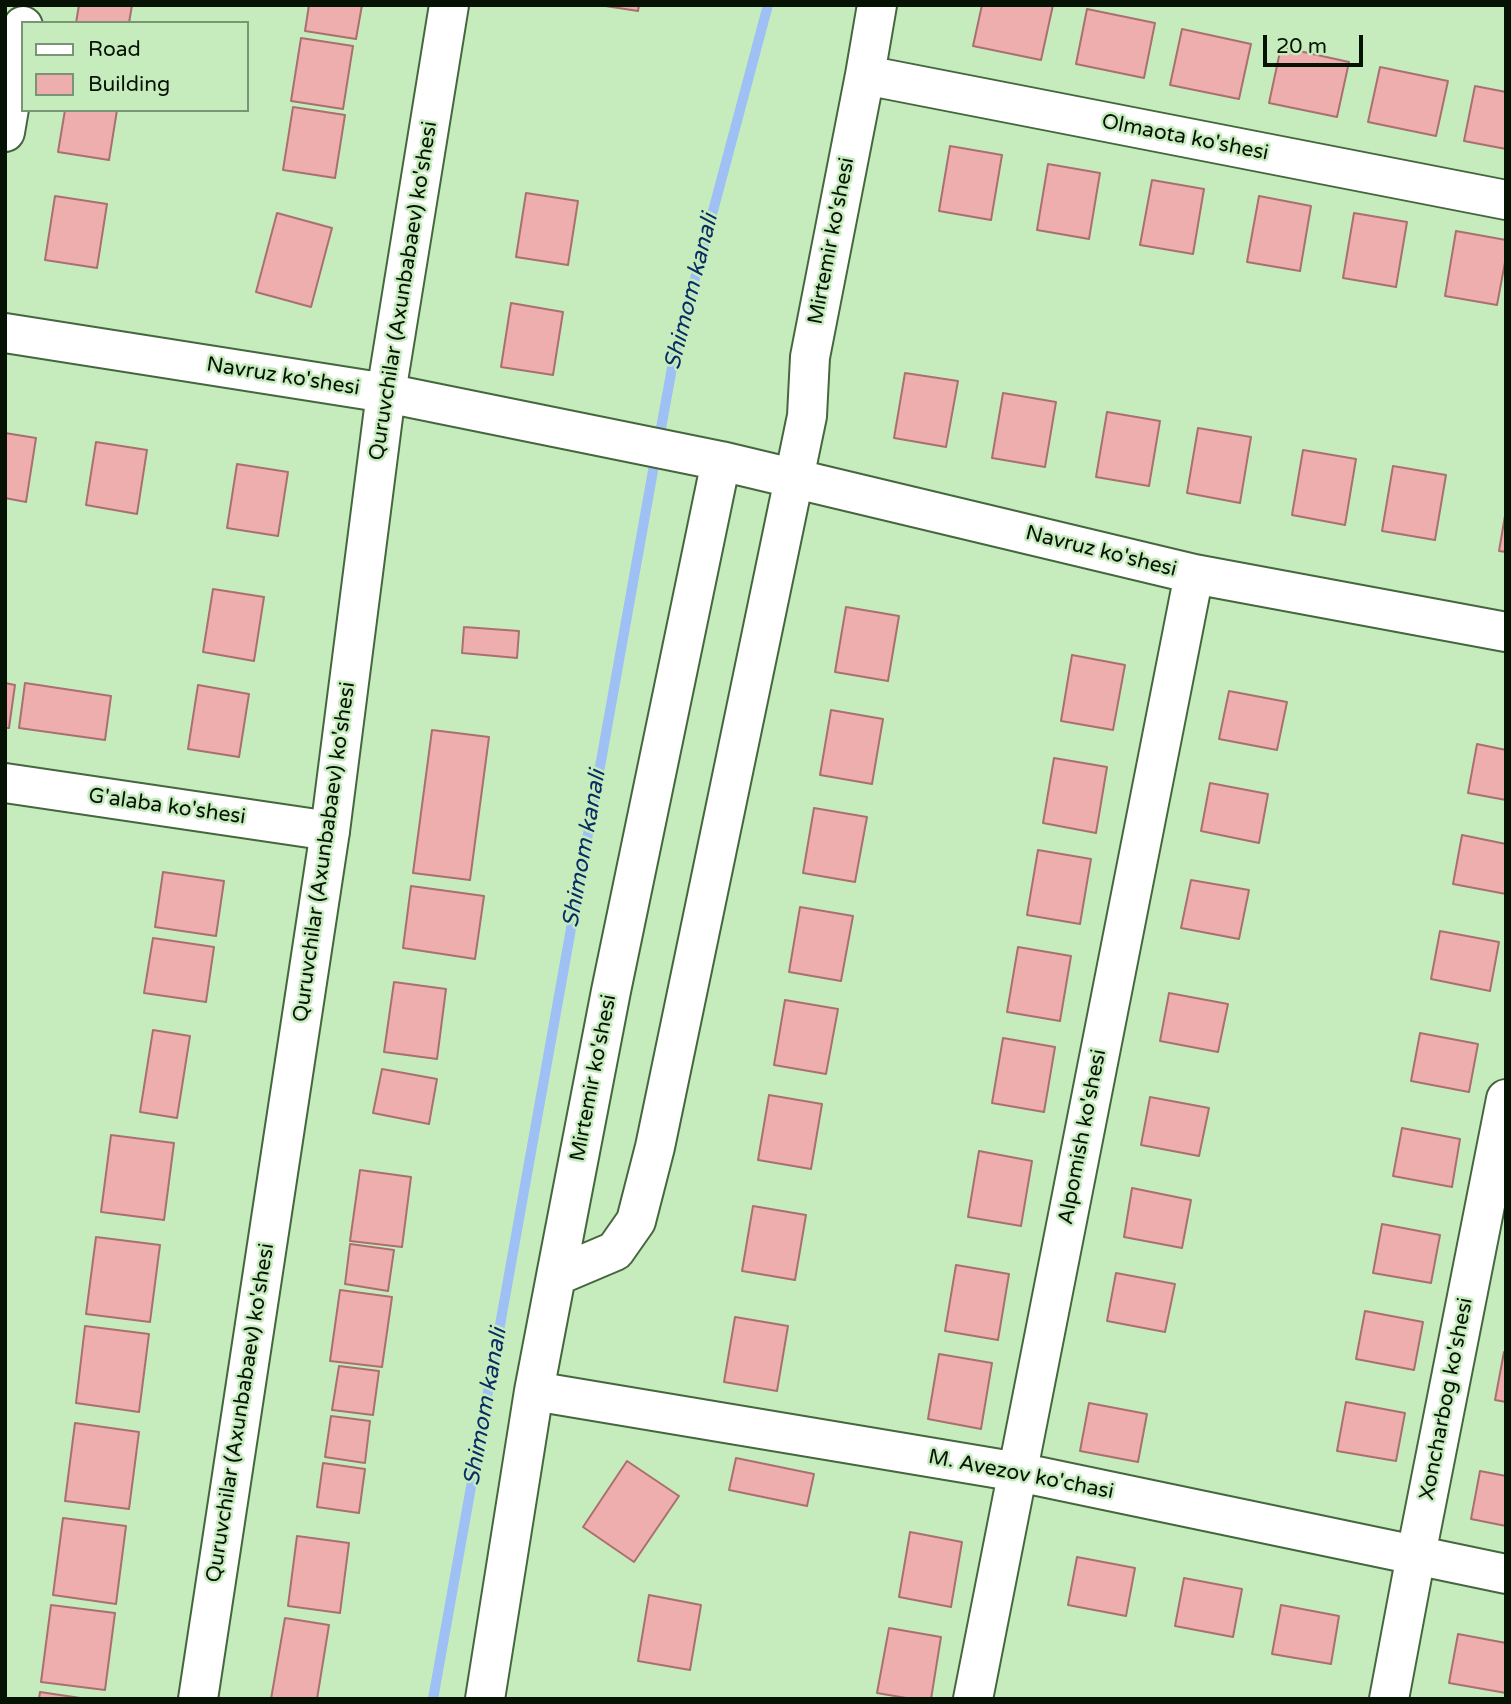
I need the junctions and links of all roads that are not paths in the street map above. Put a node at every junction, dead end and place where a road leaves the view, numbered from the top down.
1 (449, 5) edge
2 (877, 5) edge
3 (21, 36) edge
4 (865, 75) junction
5 (5, 132) edge
6 (1506, 200) edge
7 (5, 333) edge
8 (386, 393) junction
9 (710, 458) junction
10 (794, 478) junction
11 (1194, 575) junction
12 (1506, 632) edge
13 (5, 783) edge
14 (330, 831) junction
15 (1506, 1099) edge
16 (556, 1276) junction
17 (534, 1391) junction
18 (1018, 1472) junction
19 (1416, 1555) junction
20 (1506, 1574) edge
21 (198, 1699) edge
22 (485, 1699) edge
23 (973, 1699) edge
24 (1389, 1699) edge

1 - 8 street, Quruvchilar (Axunbabaev) ko'shesi
2 - 4 street, Mirtemir ko'shesi
3 - 5 street
4 - 6 street, Olmaota ko'shesi
4 - 10 street, Mirtemir ko'shesi
7 - 8 street, Navruz ko'shesi
8 - 9 street, Navruz ko'shesi
8 - 14 street, Quruvchilar (Axunbabaev) ko'shesi
9 - 10 street, Navruz ko'shesi
9 - 16 street, Mirtemir ko'shesi
10 - 11 street, Navruz ko'shesi
10 - 16 street, Mirtemir ko'shesi
11 - 12 street, Navruz ko'shesi
11 - 18 street, Alpomish ko'shesi
13 - 14 street, G'alaba ko'shesi
14 - 21 street, Quruvchilar (Axunbabaev) ko'shesi
15 - 19 street, Xoncharbog ko'shesi
16 - 17 street, Mirtemir ko'shesi
17 - 18 street, M. Avezov ko'chasi
17 - 22 street, Mirtemir ko'shesi
18 - 19 street, M. Avezov ko'chasi
18 - 23 street, Alpomish ko'shesi
19 - 20 street, M. Avezov ko'chasi
19 - 24 street, Xoncharbog ko'shesi

